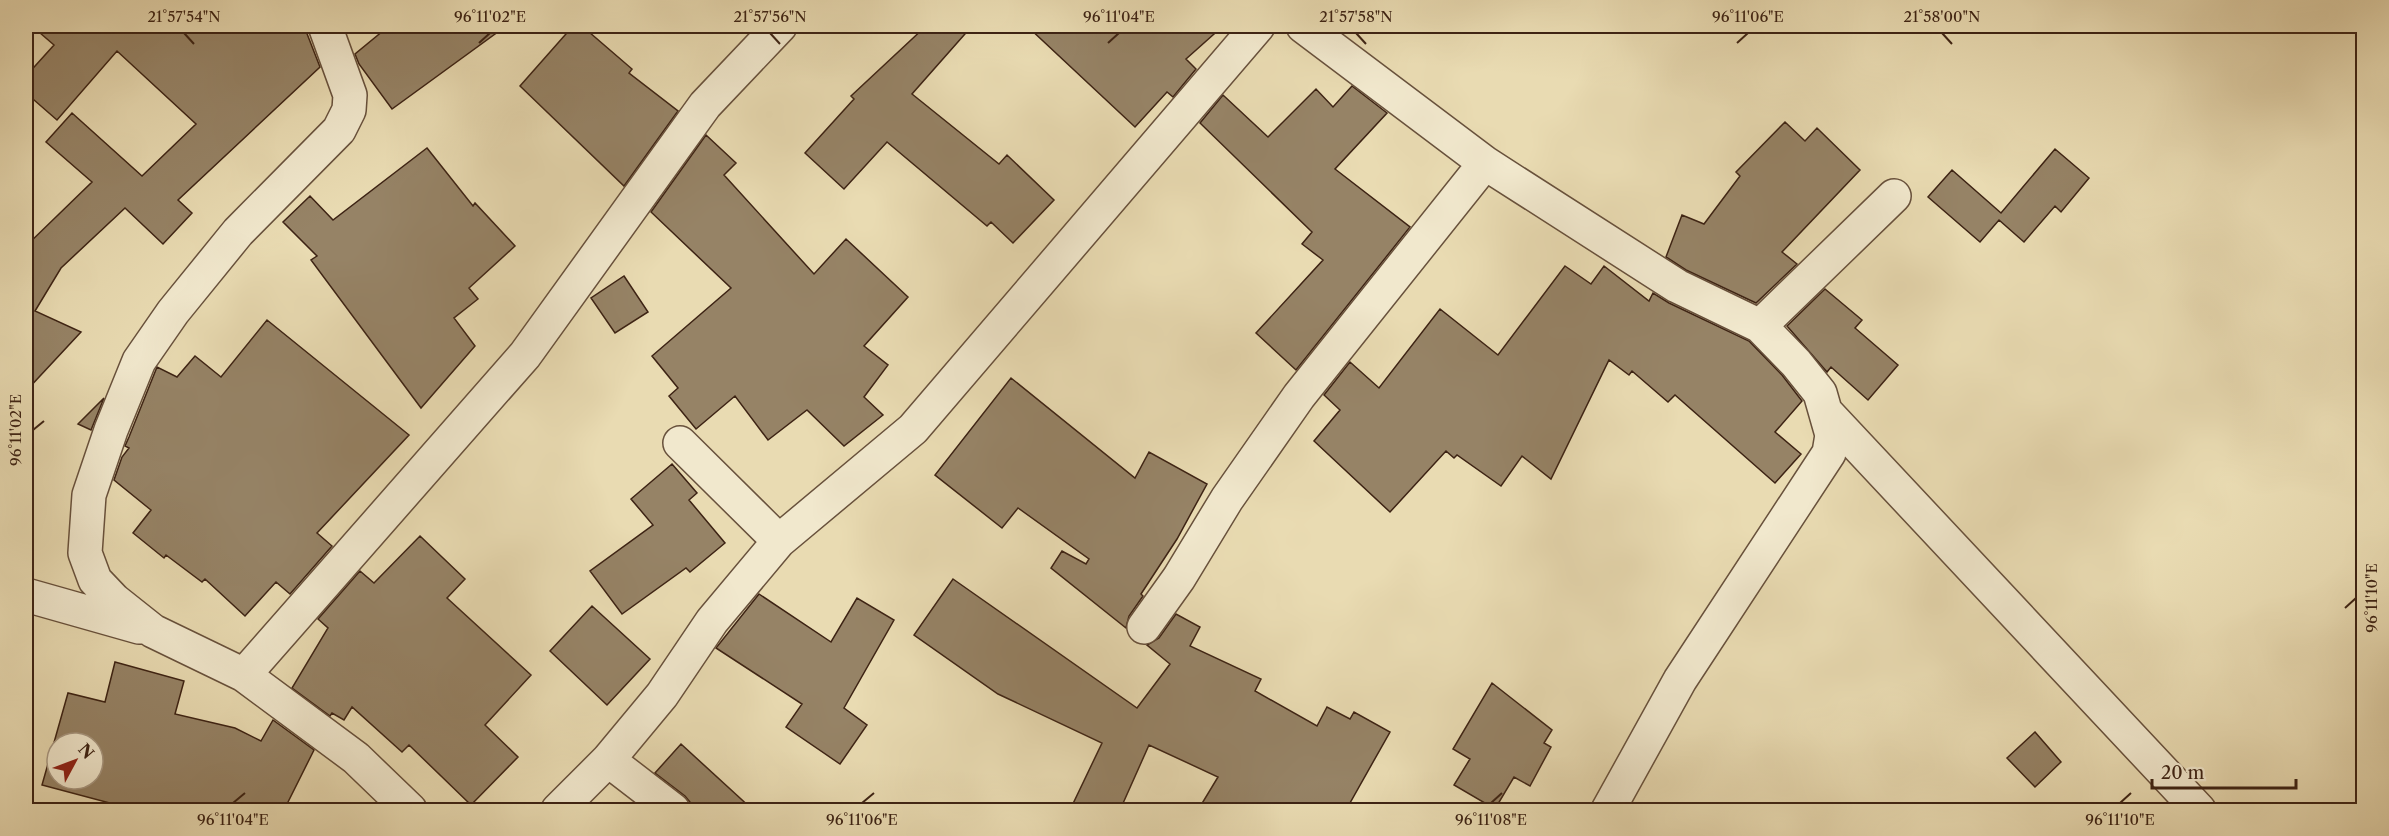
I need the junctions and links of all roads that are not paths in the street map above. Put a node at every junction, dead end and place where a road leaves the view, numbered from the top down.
1 (325, 26) edge
2 (780, 26) edge
3 (1258, 26) edge
4 (1303, 26) edge
5 (1485, 163) junction
6 (1894, 196) dead end
7 (1760, 326) junction
8 (1826, 412) junction
9 (680, 443) dead end
10 (778, 541) junction
11 (26, 595) edge
12 (1143, 627) dead end
13 (153, 631) junction
14 (244, 675) junction
15 (608, 760) junction
16 (410, 810) edge
17 (558, 810) edge
18 (673, 810) edge
19 (1608, 810) edge
20 (2199, 810) edge

1 - 13 street
2 - 14 street
3 - 10 street
4 - 5 street
5 - 7 street
5 - 12 street
6 - 7 street
7 - 8 street
8 - 19 street
8 - 20 street
9 - 10 street
10 - 15 street
11 - 13 street
13 - 14 street
14 - 16 street
15 - 17 street
15 - 18 street

